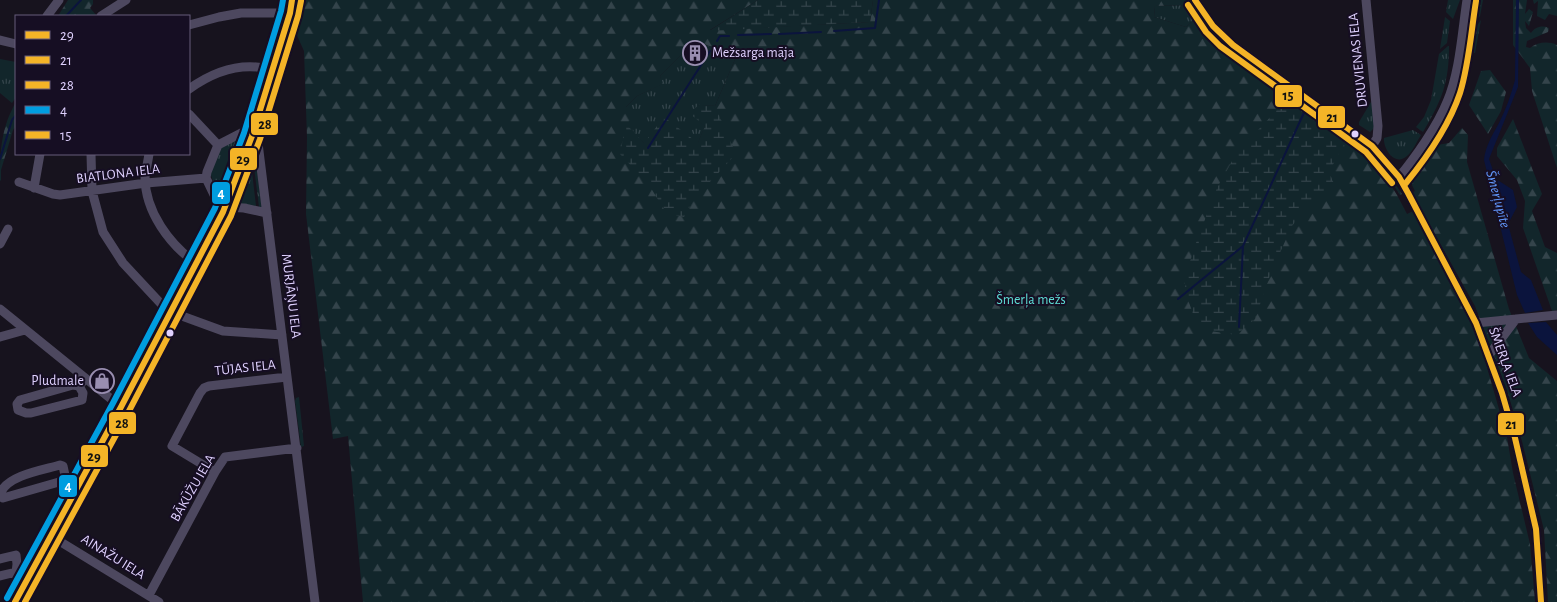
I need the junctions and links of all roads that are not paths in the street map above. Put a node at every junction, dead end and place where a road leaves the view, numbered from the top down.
1 (59, 0) edge
2 (126, 0) edge
3 (292, 0) edge
4 (1195, 0) edge
5 (1366, 0) edge
6 (1467, 0) edge
7 (92, 9) dead end
8 (290, 13) junction
9 (48, 15) edge
10 (99, 15) edge
11 (102, 15) edge
12 (190, 25) edge
13 (0, 40) edge
14 (15, 44) edge
15 (273, 70) junction
16 (190, 88) edge
17 (190, 115) edge
18 (253, 132) junction
19 (218, 145) junction
20 (1372, 146) junction
21 (40, 155) edge
22 (91, 155) edge
23 (149, 155) edge
24 (1399, 177) junction
25 (206, 178) junction
26 (19, 182) dead end
27 (146, 183) junction
28 (34, 188) junction
29 (92, 191) junction
30 (226, 207) junction
31 (267, 213) junction
32 (8, 229) dead end
33 (0, 244) edge
34 (197, 264) junction
35 (0, 309) edge
36 (171, 312) junction
37 (1557, 315) edge
38 (1516, 319) junction
39 (1476, 323) junction
40 (25, 330) junction
41 (282, 335) junction
42 (0, 337) edge
43 (1489, 355) junction
44 (287, 377) junction
45 (82, 382) junction
46 (121, 407) junction
47 (297, 448) junction
48 (215, 472) junction
49 (66, 480) junction
50 (78, 486) junction
51 (51, 536) junction
52 (0, 559) edge
53 (16, 574) junction
54 (0, 576) edge
55 (27, 581) junction
56 (149, 595) junction
57 (15, 602) edge
58 (159, 602) edge
59 (315, 602) edge
60 (1541, 602) edge

1 - 9 street
2 - 11 street
3 - 8 street
4 - 20 street, ŠMERĻA IELA
5 - 20 street, DRUVIENAS IELA
6 - 24 street
7 - 10 street
8 - 12 street
8 - 15 street
13 - 14 street
15 - 16 street
15 - 18 street
17 - 19 street
18 - 19 street
18 - 30 street
18 - 31 street, MURJĀŅU IELA
19 - 25 street
20 - 24 street, ŠMERĻA IELA
21 - 28 street
22 - 29 street
23 - 27 street
24 - 39 street, ŠMERĻA IELA
25 - 27 street, BIATLONA IELA
25 - 30 street
26 - 28 street, BIATLONA IELA
27 - 29 street, BIATLONA IELA
27 - 34 street
28 - 29 street, BIATLONA IELA
29 - 36 street
30 - 31 street
30 - 34 street
31 - 41 street, MURJĀŅU IELA
32 - 33 street
34 - 36 street
35 - 40 street
36 - 41 street
36 - 46 street
37 - 38 street
38 - 39 street
38 - 43 street
39 - 43 street, ŠMERĻA IELA
40 - 42 street
40 - 45 street
41 - 44 street, MURJĀŅU IELA
43 - 60 street, ŠMERĻA IELA
44 - 47 street, MURJĀŅU IELA
44 - 48 street, TŪJAS IELA
45 - 45 street
45 - 46 street
46 - 50 street
47 - 48 street, BĀKŪŽU IELA
47 - 59 street, MURJĀŅU IELA
48 - 56 street, BĀKŪŽU IELA
49 - 49 street
49 - 50 street
50 - 51 street
51 - 55 street
51 - 56 street, AINAŽU IELA
52 - 53 street
53 - 54 street
53 - 55 street
55 - 57 street
56 - 58 street, AINAŽU IELA

